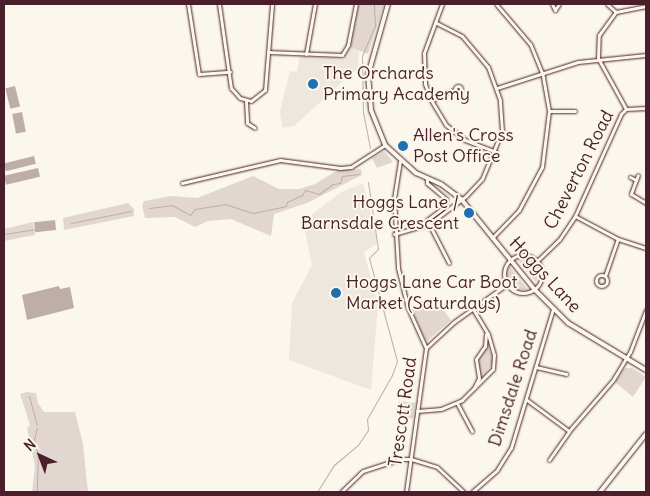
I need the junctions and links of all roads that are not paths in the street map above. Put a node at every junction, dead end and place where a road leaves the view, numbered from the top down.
1 (188, 4) edge
2 (219, 4) edge
3 (272, 4) edge
4 (315, 4) edge
5 (356, 4) edge
6 (388, 4) edge
7 (442, 4) edge
8 (496, 4) edge
9 (552, 4) edge
10 (559, 4) edge
11 (608, 4) edge
12 (646, 6) edge
13 (616, 12) junction
14 (435, 22) junction
15 (268, 52) junction
16 (306, 54) junction
17 (646, 55) edge
18 (598, 58) junction
19 (230, 72) junction
20 (542, 73) junction
21 (497, 88) junction
22 (456, 90) dead end
23 (430, 100) junction
24 (246, 101) junction
25 (646, 108) edge
26 (626, 109) junction
27 (575, 111) dead end
28 (550, 112) junction
29 (255, 128) dead end
30 (385, 146) junction
31 (496, 152) junction
32 (290, 154) dead end
33 (289, 160) junction
34 (400, 161) junction
35 (638, 175) dead end
36 (630, 177) dead end
37 (427, 178) junction
38 (636, 180) junction
39 (182, 183) dead end
40 (462, 200) junction
41 (646, 204) edge
42 (575, 216) junction
43 (429, 224) junction
44 (394, 234) junction
45 (492, 238) junction
46 (618, 239) junction
47 (646, 248) edge
48 (511, 260) junction
49 (536, 261) junction
50 (449, 262) dead end
51 (605, 276) dead end
52 (507, 284) junction
53 (534, 289) junction
54 (473, 309) junction
55 (553, 309) junction
56 (646, 310) edge
57 (486, 330) junction
58 (426, 348) junction
59 (626, 358) junction
60 (536, 367) junction
61 (646, 370) edge
62 (566, 374) dead end
63 (473, 390) junction
64 (527, 400) junction
65 (457, 403) junction
66 (417, 411) junction
67 (472, 431) dead end
68 (569, 431) junction
69 (646, 434) edge
70 (411, 459) junction
71 (548, 460) dead end
72 (341, 492) edge
73 (406, 492) edge
74 (464, 492) edge
75 (472, 492) edge
76 (600, 492) edge

1 - 19 street
2 - 19 street
3 - 15 street
4 - 16 street
5 - 16 street
6 - 30 street
7 - 14 street
8 - 20 street
9 - 10 street
11 - 13 street
12 - 13 street
13 - 18 street
14 - 21 street
14 - 23 street
15 - 16 street
15 - 24 street
17 - 18 street
18 - 20 street
18 - 26 street, Cheverton Road
19 - 24 street
20 - 21 street
20 - 28 street
21 - 31 street
22 - 23 street
23 - 31 street
24 - 29 street
25 - 26 street
26 - 42 street, Cheverton Road
27 - 28 street
28 - 45 street
30 - 33 street
30 - 34 street, Hoggs Lane
31 - 40 street
32 - 33 street
33 - 39 street
34 - 37 street, Hoggs Lane
34 - 44 street, Trescott Road
35 - 38 street
36 - 38 street
37 - 40 street, Hoggs Lane
37 - 43 street
38 - 41 street
40 - 43 street
40 - 45 street, Hoggs Lane
42 - 46 street
42 - 49 street, Cheverton Road
43 - 44 street
43 - 50 street
44 - 58 street, Trescott Road
45 - 48 street, Hoggs Lane
46 - 47 street
46 - 51 street
48 - 49 street
48 - 52 street
48 - 53 street, Hoggs Lane
49 - 53 street
52 - 53 street
52 - 54 street
53 - 55 street, Hoggs Lane
54 - 57 street
54 - 58 street
55 - 59 street, Hoggs Lane
55 - 60 street, Dimsdale Road
56 - 59 street
57 - 63 street
57 - 63 street
58 - 66 street, Trescott Road
59 - 61 street, Hoggs Lane
59 - 68 street
60 - 62 street
60 - 64 street, Dimsdale Road
63 - 65 street
64 - 68 street
64 - 75 street, Dimsdale Road
65 - 66 street
65 - 67 street
66 - 70 street, Trescott Road
68 - 71 street
69 - 76 street
70 - 72 street
70 - 73 street, Trescott Road
70 - 74 street

